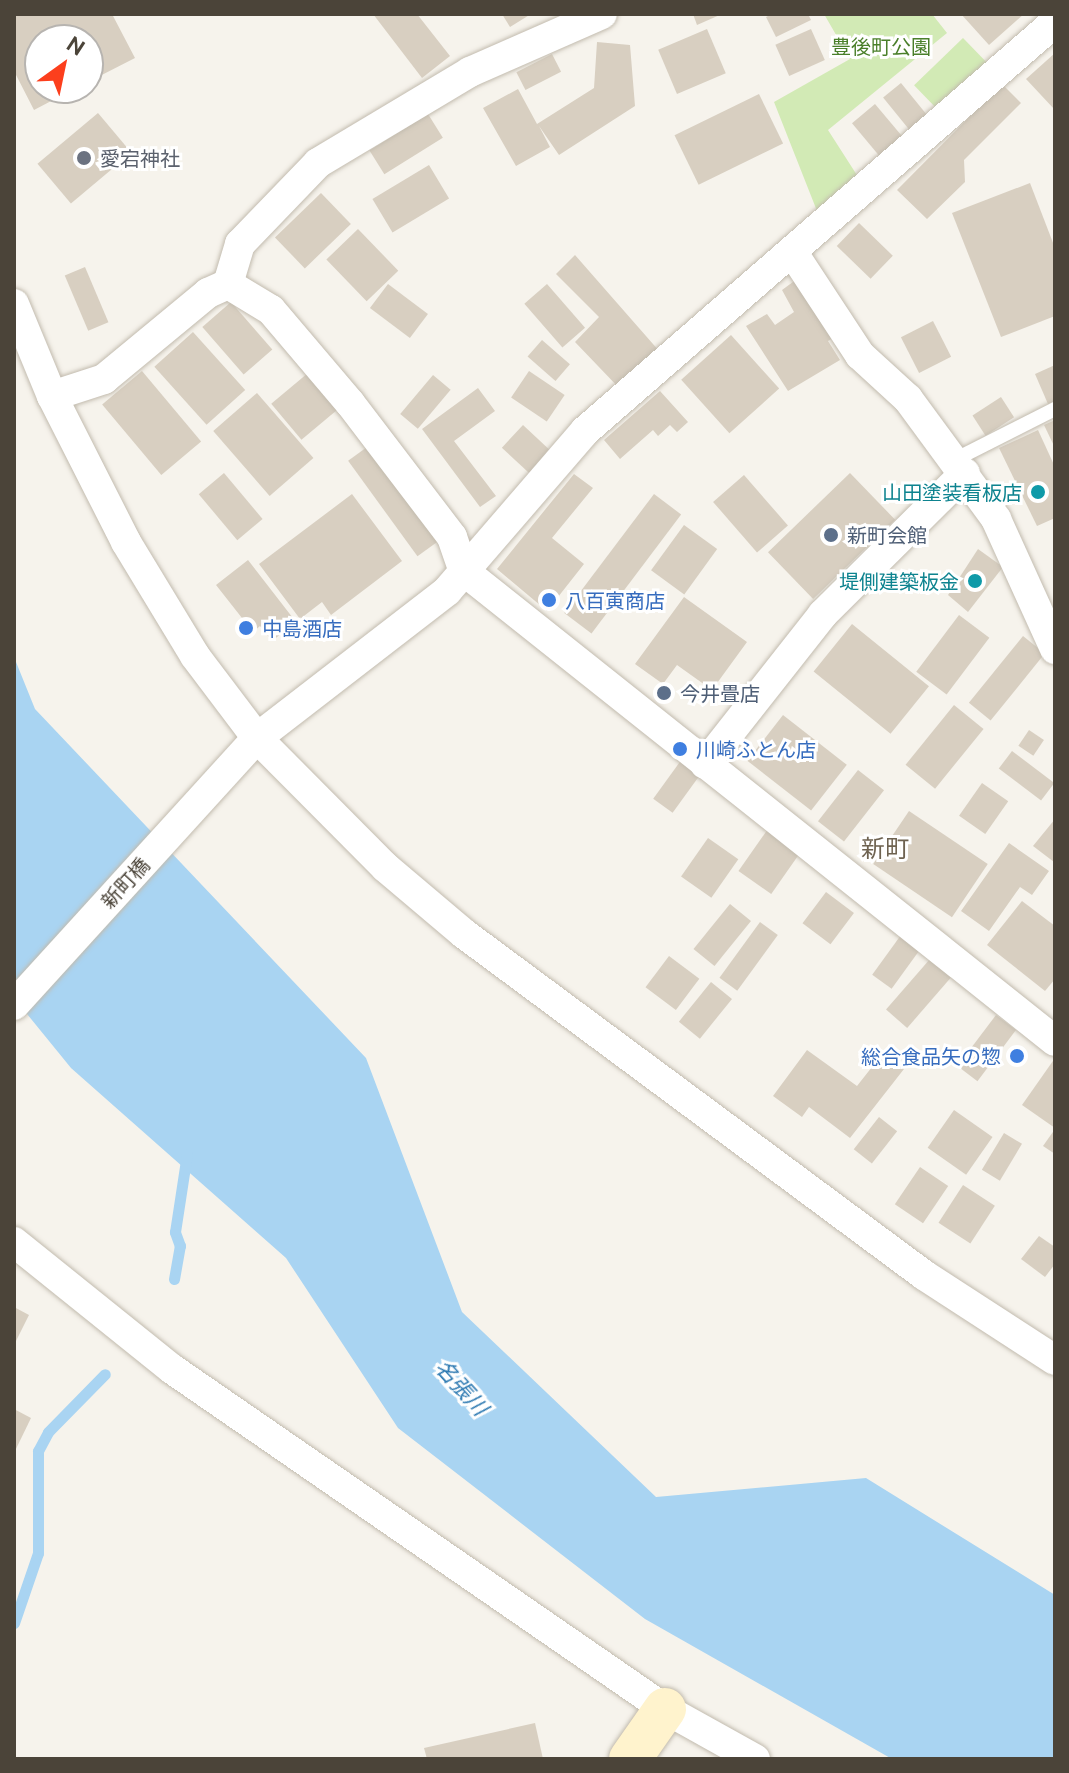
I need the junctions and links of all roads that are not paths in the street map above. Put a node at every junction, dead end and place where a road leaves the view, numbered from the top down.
1 (602, 14) edge
2 (1055, 22) edge
3 (793, 253) junction
4 (228, 284) junction
5 (14, 304) edge
6 (52, 396) junction
7 (1055, 409) edge
8 (961, 466) junction
9 (464, 571) junction
10 (1055, 649) edge
11 (257, 738) junction
12 (705, 764) junction
13 (14, 1005) edge
14 (1055, 1041) edge
15 (14, 1242) edge
16 (1055, 1360) edge
17 (665, 1709) junction
18 (630, 1759) edge
19 (755, 1759) edge

1 - 4 street
2 - 3 street, 新町橋
3 - 8 street
3 - 9 street, 新町橋
4 - 6 street
4 - 9 street
5 - 6 street
6 - 11 street
7 - 8 lane
8 - 10 street
8 - 12 street
9 - 11 street, 新町橋
9 - 12 street
11 - 13 street, 新町橋
11 - 16 street
12 - 14 street
15 - 17 street
17 - 18 street
17 - 19 street

